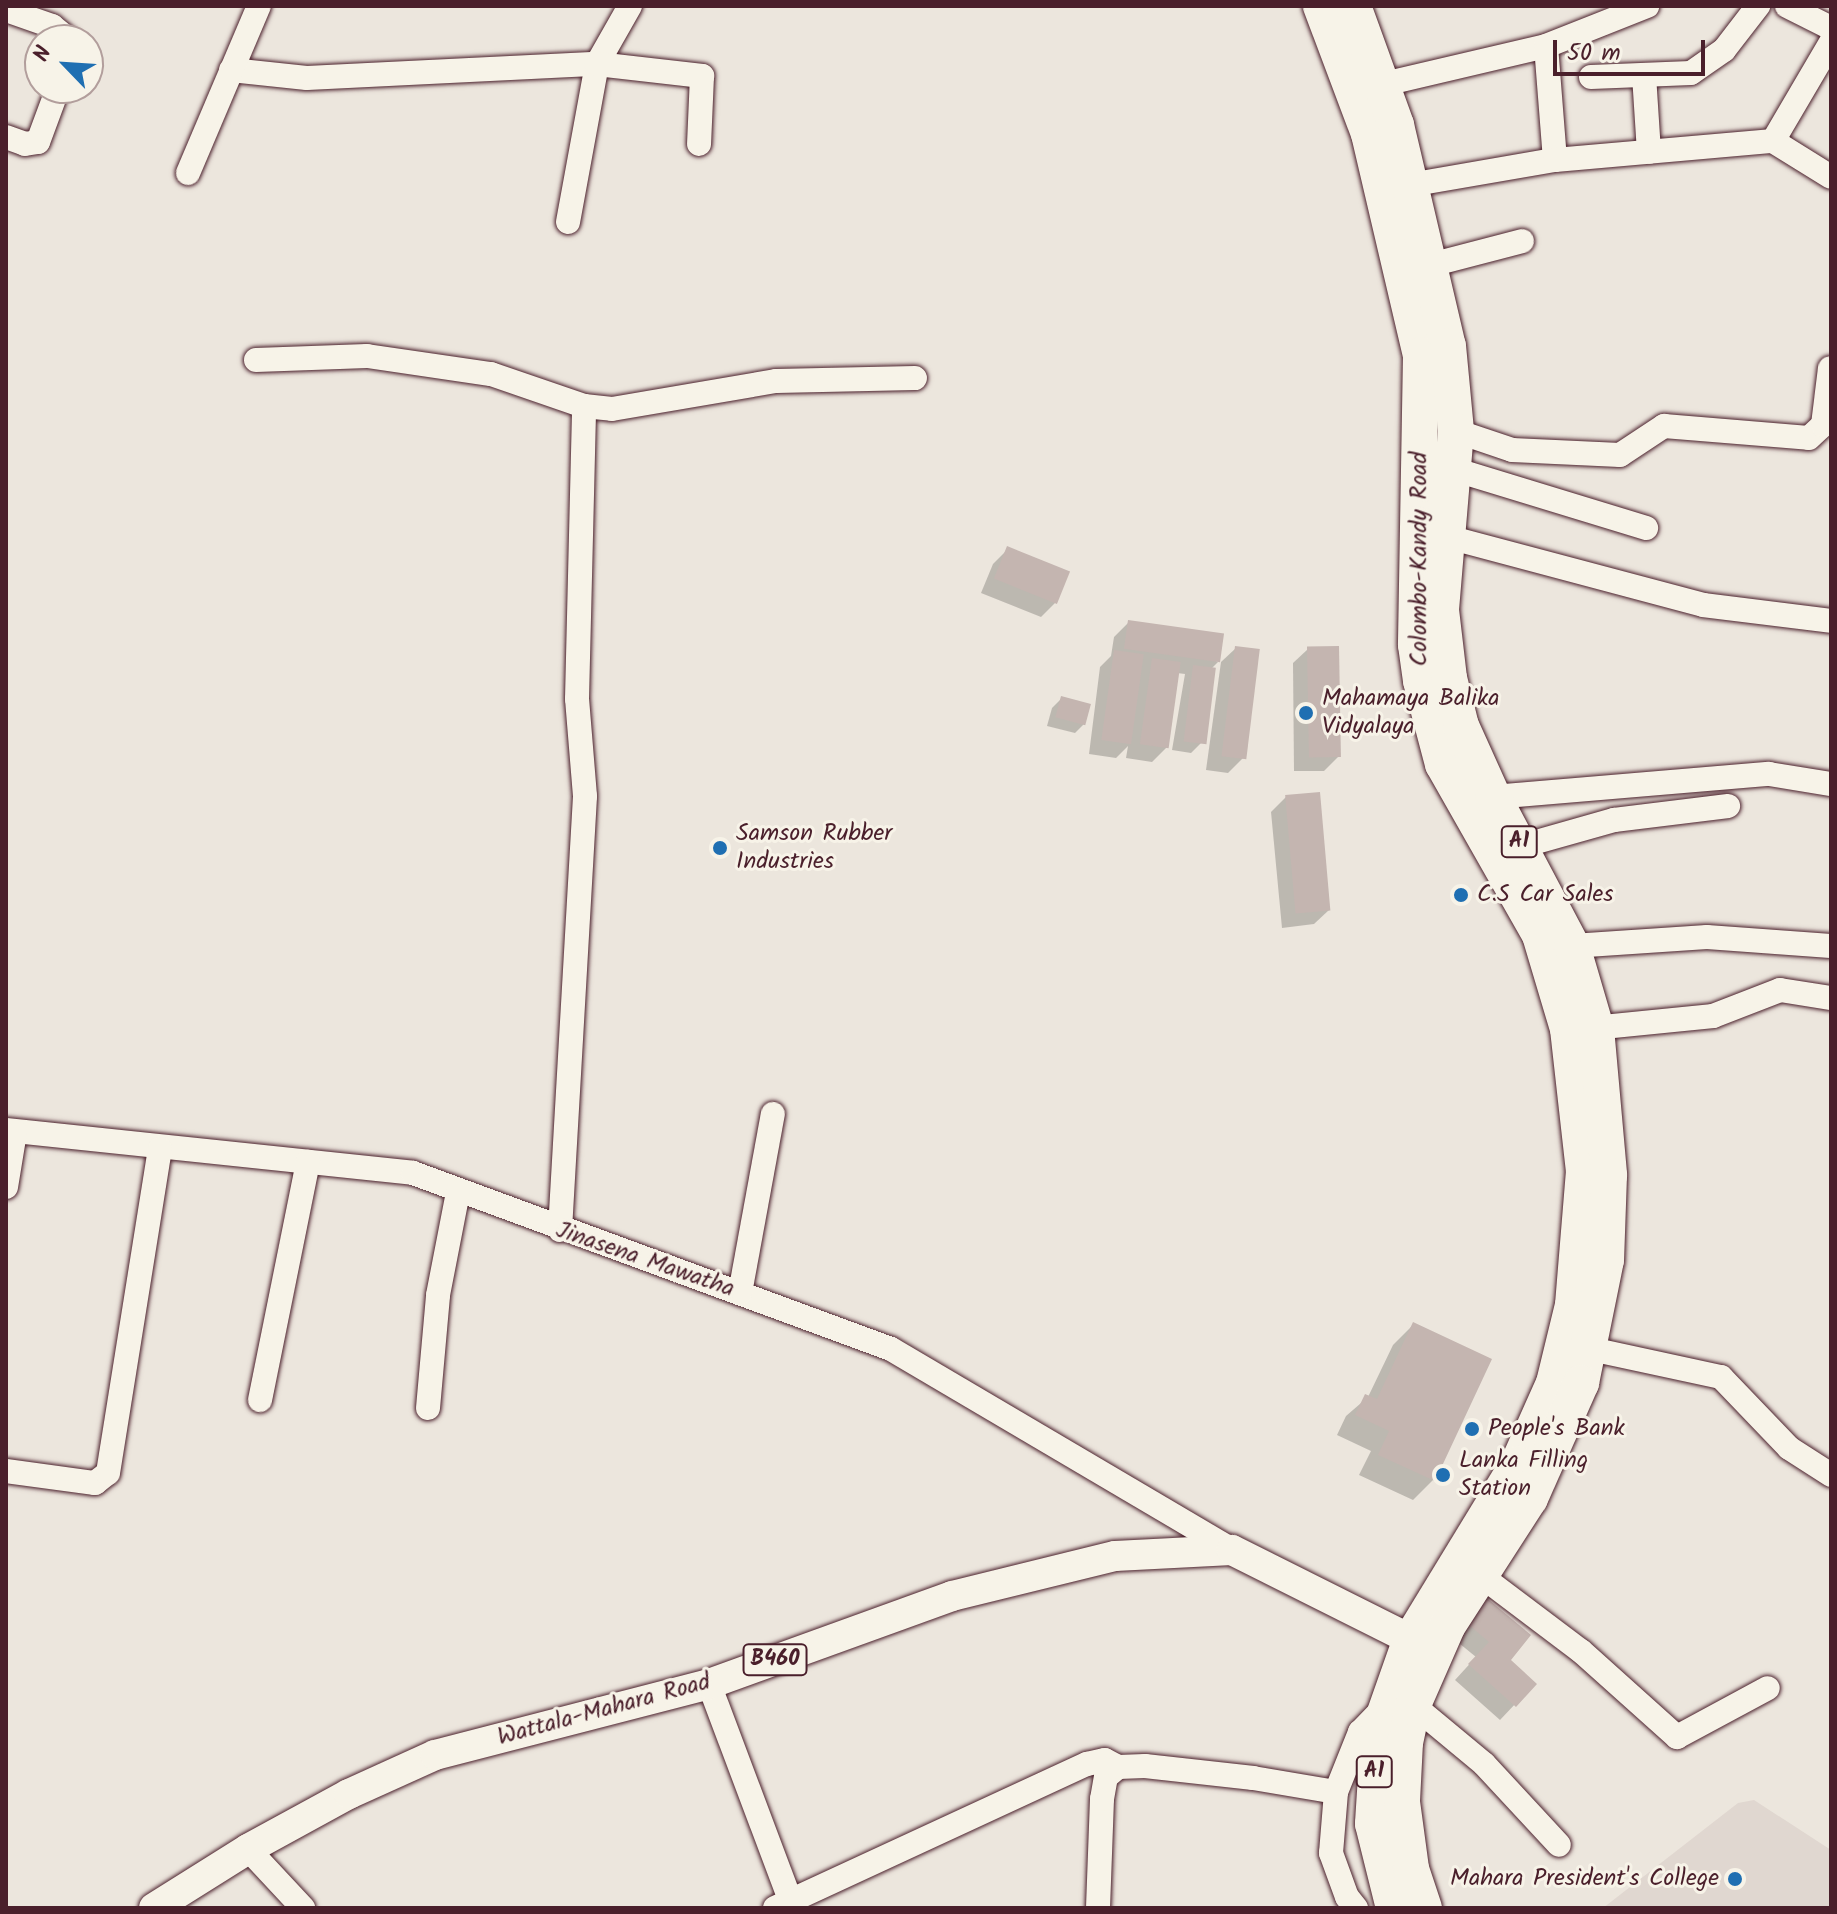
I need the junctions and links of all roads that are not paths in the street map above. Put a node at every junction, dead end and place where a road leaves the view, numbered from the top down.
1 (259, 6) edge
2 (630, 6) edge
3 (1321, 6) edge
4 (1353, 6) edge
5 (1647, 6) edge
6 (1758, 6) edge
7 (1787, 6) edge
8 (6, 10) edge
9 (46, 24) edge
10 (1831, 28) edge
11 (1831, 42) edge
12 (1546, 46) junction
13 (597, 64) junction
14 (231, 70) junction
15 (1644, 75) junction
16 (1591, 77) dead end
17 (1384, 84) junction
18 (52, 104) edge
19 (6, 137) edge
20 (1773, 141) junction
21 (699, 144) dead end
22 (1649, 152) junction
23 (1555, 160) junction
24 (188, 173) dead end
25 (1831, 177) edge
26 (1397, 187) junction
27 (568, 222) dead end
28 (1522, 241) dead end
29 (1430, 265) junction
30 (256, 360) dead end
31 (1830, 368) edge
32 (915, 378) dead end
33 (584, 406) junction
34 (1456, 431) junction
35 (1453, 469) junction
36 (1646, 528) dead end
37 (1448, 537) junction
38 (1831, 621) edge
39 (1831, 784) edge
40 (1493, 797) junction
41 (1728, 806) dead end
42 (1522, 846) junction
43 (1572, 946) junction
44 (1831, 946) edge
45 (1831, 998) edge
46 (1582, 1029) junction
47 (773, 1114) dead end
48 (10, 1131) edge
49 (160, 1149) junction
50 (308, 1162) junction
51 (6, 1187) edge
52 (458, 1192) junction
53 (560, 1230) junction
54 (740, 1293) junction
55 (1591, 1349) junction
56 (260, 1400) dead end
57 (428, 1408) dead end
58 (6, 1471) edge
59 (1831, 1475) edge
60 (1232, 1550) junction
61 (1480, 1575) junction
62 (1423, 1645) junction
63 (709, 1684) junction
64 (1768, 1688) dead end
65 (1399, 1706) junction
66 (1118, 1767) junction
67 (1336, 1792) junction
68 (1559, 1845) dead end
69 (248, 1849) junction
70 (786, 1906) edge
71 (154, 1908) edge
72 (303, 1908) edge
73 (1098, 1908) edge
74 (1356, 1908) edge
75 (1394, 1908) edge
76 (1424, 1908) edge

1 - 14 street
2 - 13 street
3 - 26 highway, Colombo-Kandy Road / A1
4 - 17 highway, Colombo-Kandy Road / A1
5 - 12 street
6 - 15 street
7 - 10 street
8 - 9 street
11 - 20 street
12 - 17 street
12 - 23 street
13 - 14 street
13 - 21 street
13 - 27 street
14 - 24 street
15 - 16 street
15 - 22 street
17 - 26 highway, Colombo-Kandy Road / A1
18 - 19 street
20 - 22 street
20 - 25 street
22 - 23 street
23 - 26 street
26 - 29 highway, Colombo-Kandy Road / A1
26 - 46 highway, Colombo-Kandy Road / A1
28 - 29 street
29 - 34 highway, Colombo-Kandy Road / A1
30 - 33 street
31 - 34 street
32 - 33 street
33 - 53 street
34 - 35 highway, Colombo-Kandy Road / A1
35 - 36 street
35 - 37 highway, Colombo-Kandy Road / A1
37 - 38 street
37 - 40 highway, Colombo-Kandy Road / A1
39 - 40 street
40 - 42 highway, Colombo-Kandy Road / A1
41 - 42 street
42 - 43 highway, Colombo-Kandy Road / A1
43 - 44 street
43 - 46 highway, Colombo-Kandy Road / A1
45 - 46 street
46 - 55 highway, Colombo-Kandy Road / A1
46 - 62 highway, Colombo-Kandy Road / A1
47 - 54 street
48 - 49 street, Jinasena Mawatha
48 - 51 street
49 - 50 street, Jinasena Mawatha
49 - 58 street
50 - 52 street, Jinasena Mawatha
50 - 56 street
52 - 53 street, Jinasena Mawatha
52 - 57 street
53 - 54 street, Jinasena Mawatha
54 - 60 street, Jinasena Mawatha
55 - 59 street
55 - 61 highway, Colombo-Kandy Road / A1
60 - 62 main road, Wattala-Mahara Road / B460
60 - 63 main road, Wattala-Mahara Road / B460
61 - 62 highway, Colombo-Kandy Road / A1
61 - 64 street
62 - 65 highway, Colombo-Kandy Road / A1
63 - 69 main road, Wattala-Mahara Road / B460
63 - 70 street
65 - 67 street
65 - 68 street
65 - 75 highway, Colombo-Kandy Road / A1
65 - 76 highway, Colombo-Kandy Road / A1
66 - 67 street
66 - 70 street
66 - 73 street
67 - 74 street
69 - 71 main road, Wattala-Mahara Road / B460
69 - 72 street

